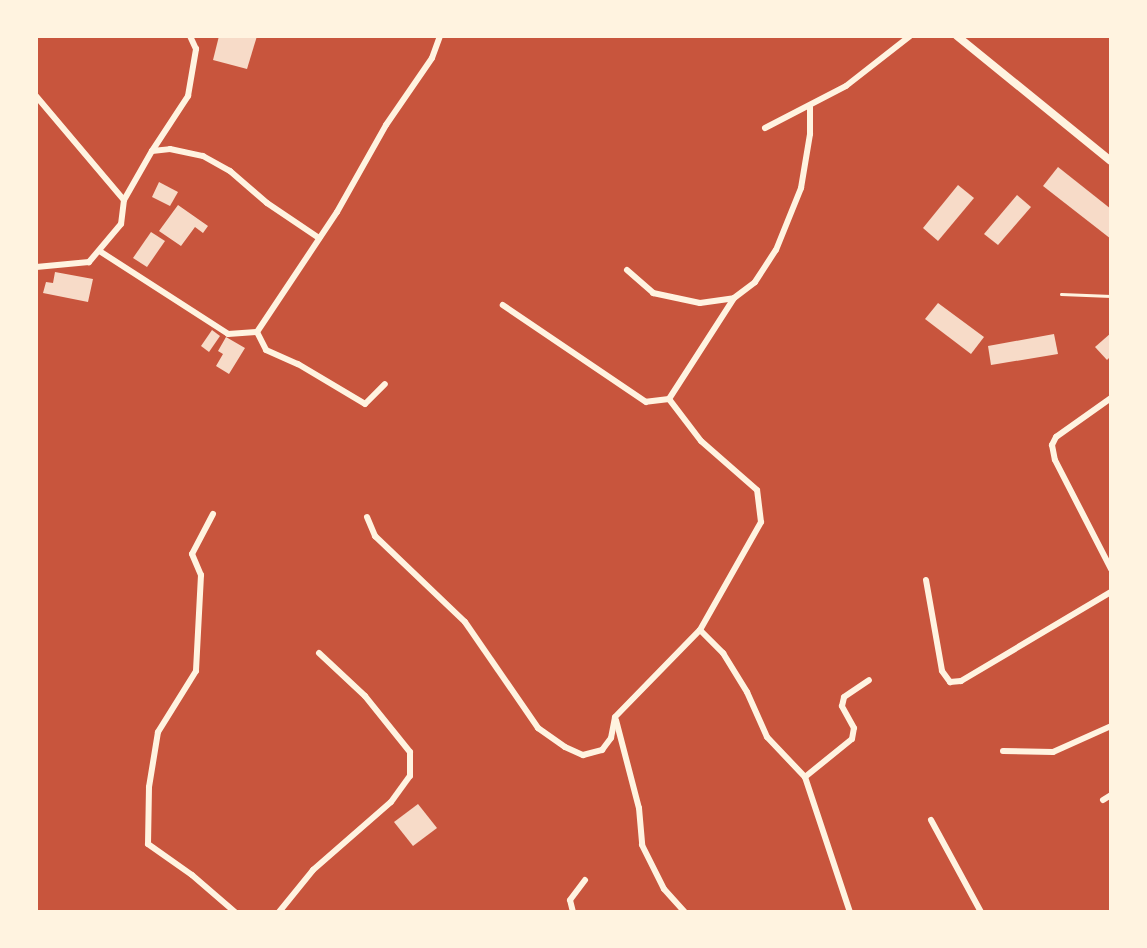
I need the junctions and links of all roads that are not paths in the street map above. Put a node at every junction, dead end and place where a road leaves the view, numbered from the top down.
1 (190, 36) edge
2 (440, 36) edge
3 (910, 36) edge
4 (957, 36) edge
5 (36, 96) edge
6 (810, 107) junction
7 (765, 128) dead end
8 (152, 151) junction
9 (1111, 161) edge
10 (124, 200) junction
11 (319, 238) junction
12 (101, 252) junction
13 (36, 267) edge
14 (627, 270) dead end
15 (1061, 294) dead end
16 (1111, 296) edge
17 (734, 298) junction
18 (503, 305) dead end
19 (257, 332) junction
20 (385, 384) dead end
21 (1111, 398) edge
22 (669, 399) junction
23 (213, 514) dead end
24 (367, 517) dead end
25 (1111, 569) edge
26 (926, 580) dead end
27 (1111, 592) edge
28 (700, 630) junction
29 (319, 653) dead end
30 (869, 680) dead end
31 (615, 717) junction
32 (1111, 726) edge
33 (1003, 751) dead end
34 (805, 777) junction
35 (1111, 795) edge
36 (1103, 800) dead end
37 (931, 820) dead end
38 (585, 880) dead end
39 (235, 912) edge
40 (279, 912) edge
41 (573, 912) edge
42 (685, 912) edge
43 (850, 912) edge
44 (981, 912) edge

1 - 8 street
2 - 11 street
3 - 6 street
4 - 9 street
5 - 10 street
6 - 7 street
6 - 17 street
8 - 10 street
8 - 11 street
10 - 12 street
11 - 19 street
12 - 13 street
12 - 19 street
14 - 17 street
15 - 16 lane
17 - 22 street
18 - 22 street
19 - 20 street
21 - 25 street
22 - 28 street
23 - 39 street
24 - 31 street
26 - 27 street
28 - 31 street
28 - 34 street
29 - 40 street
30 - 34 street
31 - 42 street
32 - 33 street
34 - 43 street
35 - 36 street
37 - 44 street
38 - 41 street

